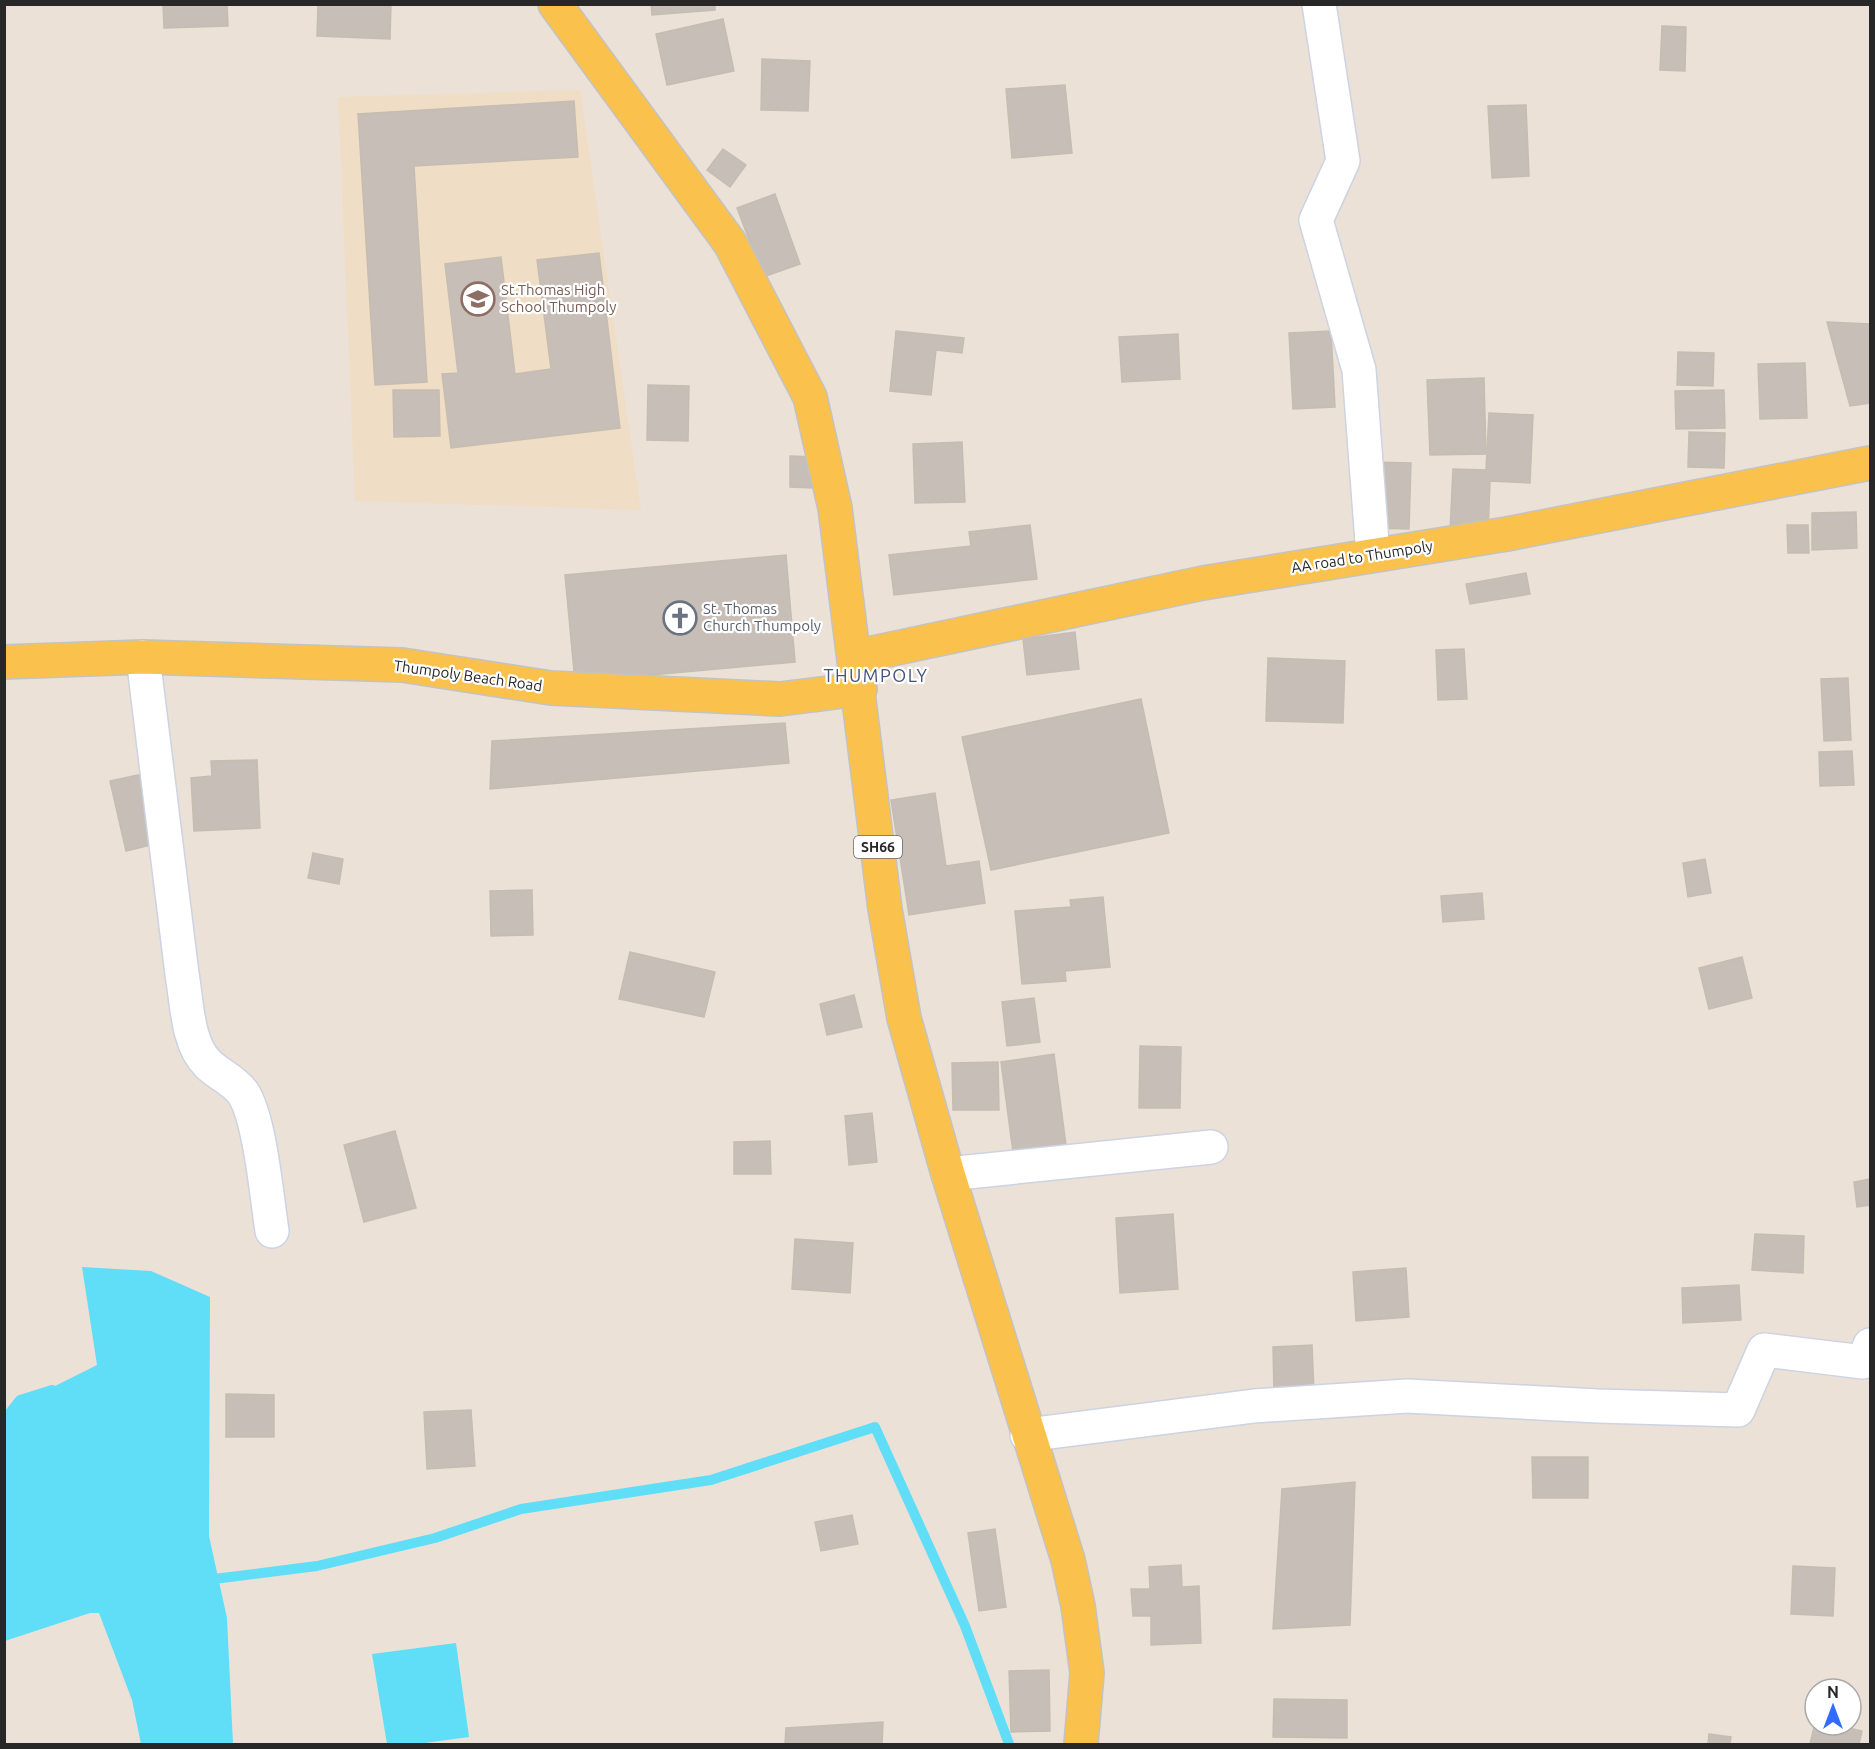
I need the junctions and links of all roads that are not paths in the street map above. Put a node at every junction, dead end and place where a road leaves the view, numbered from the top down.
1 (555, 4) edge
2 (1319, 4) edge
3 (1870, 463) edge
4 (1373, 555) junction
5 (143, 657) junction
6 (854, 657) junction
7 (4, 662) edge
8 (860, 689) junction
9 (1211, 1147) dead end
10 (948, 1174) junction
11 (272, 1231) dead end
12 (1870, 1345) edge
13 (1027, 1435) junction
14 (1081, 1744) edge

1 - 6 main road, SH66
2 - 4 street
3 - 4 main road, AA road to Thumpoly
4 - 6 main road, AA road to Thumpoly
5 - 7 main road, Thumpoly Beach Road
5 - 8 main road, Thumpoly Beach Road
5 - 11 street
6 - 8 main road, SH66
8 - 10 main road, SH66
9 - 10 street
10 - 13 main road, SH66
12 - 13 street
13 - 14 main road, SH66

